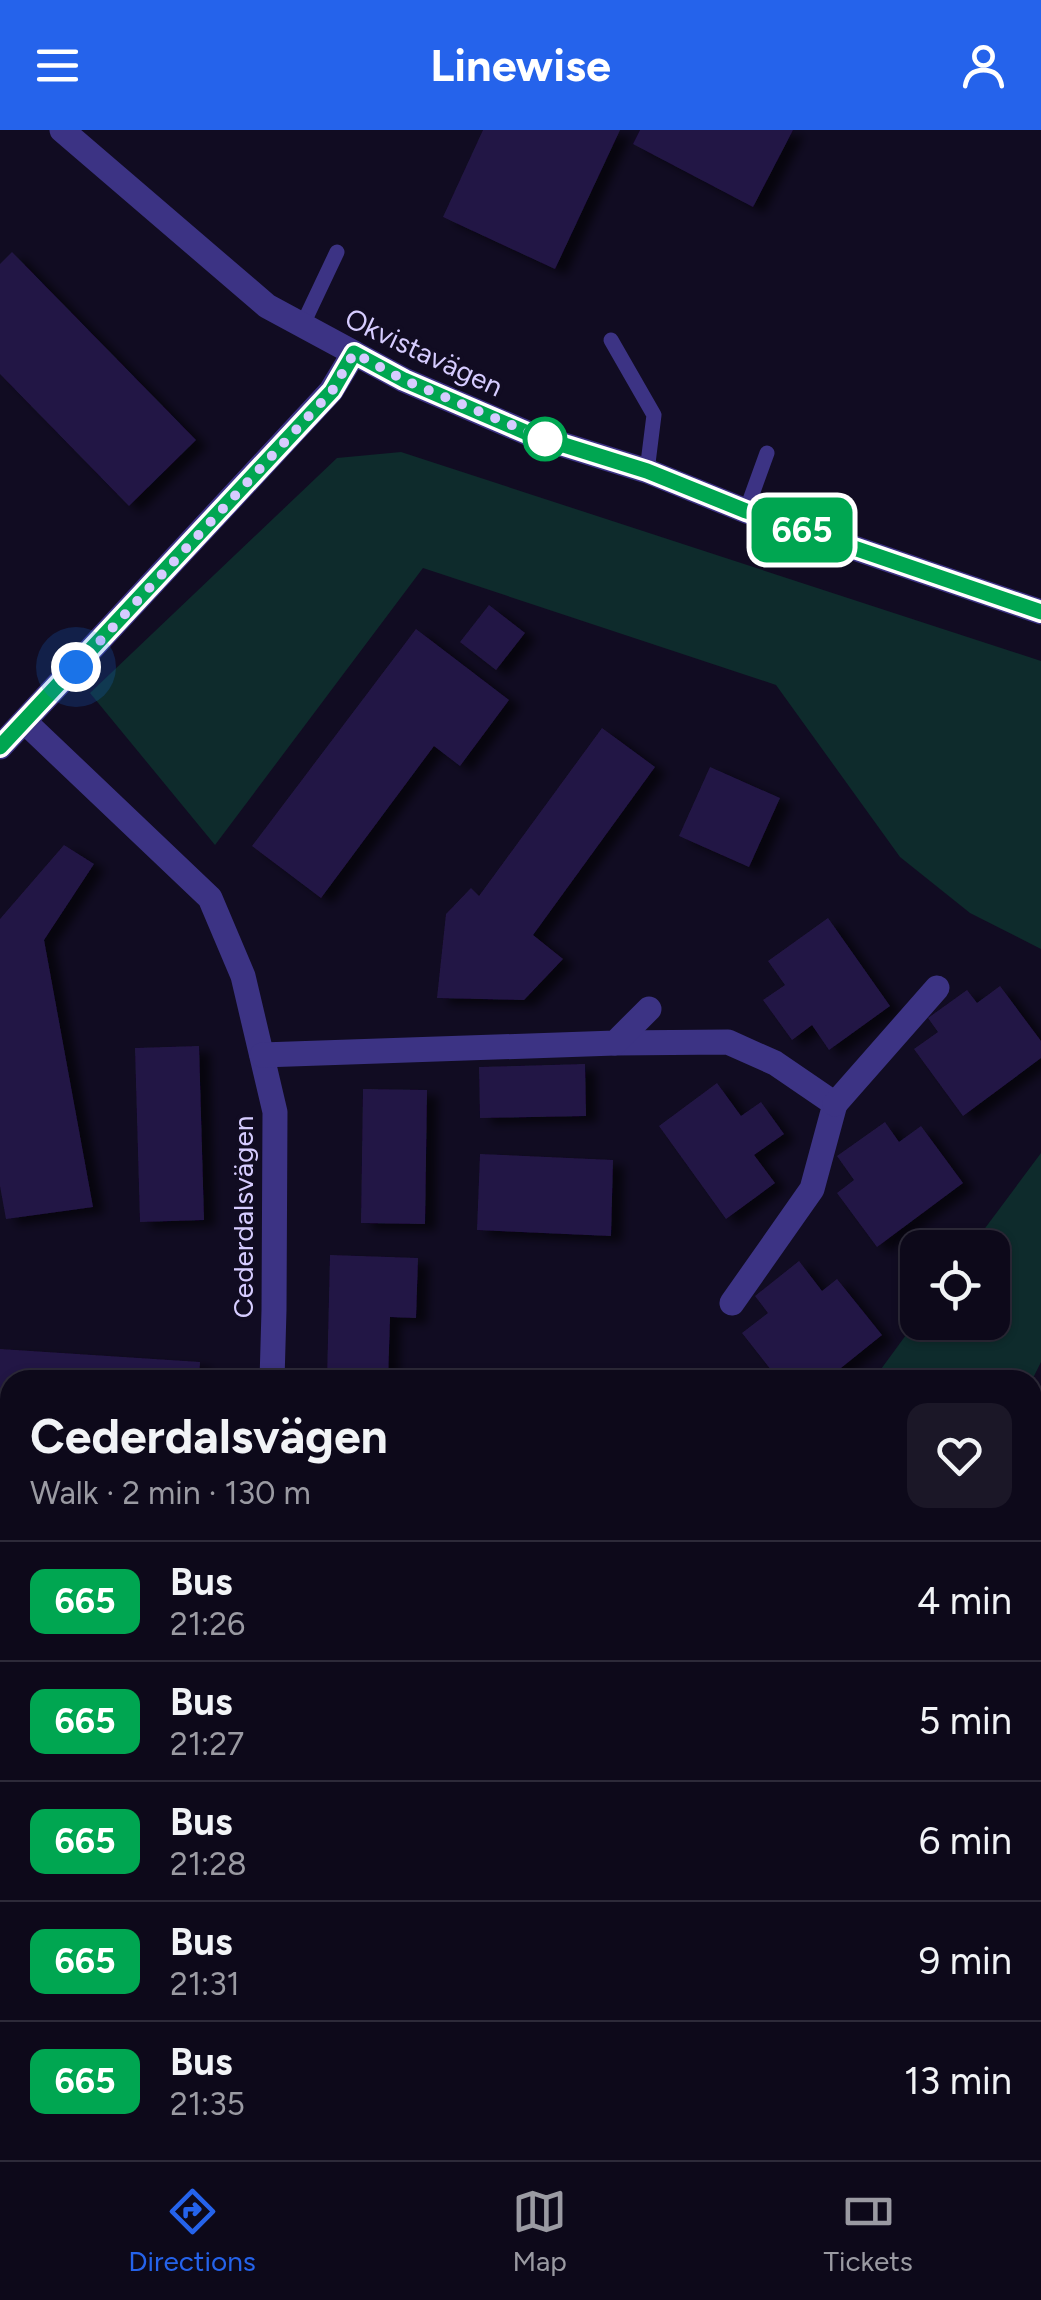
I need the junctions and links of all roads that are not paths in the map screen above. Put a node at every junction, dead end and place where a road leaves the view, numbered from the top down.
1 (62, 130) edge
2 (337, 252) dead end
3 (302, 326) junction
4 (611, 340) dead end
5 (354, 353) junction
6 (767, 453) dead end
7 (647, 471) junction
8 (746, 511) junction
9 (1041, 612) edge
10 (25, 722) junction
11 (0, 747) edge
12 (936, 988) dead end
13 (649, 1008) dead end
14 (615, 1043) junction
15 (262, 1055) junction
16 (835, 1104) junction
17 (732, 1303) dead end
18 (272, 1370) edge

1 - 3 street, Okvistavägen
2 - 3 lane
3 - 5 street, Okvistavägen
4 - 7 lane
5 - 7 street, Okvistavägen
5 - 10 street
6 - 8 lane
7 - 8 street, Okvistavägen
8 - 9 street, Okvistavägen
10 - 11 street
10 - 15 street, Cederdalsvägen
12 - 16 street
13 - 14 street
14 - 15 street
14 - 16 street
15 - 18 street, Cederdalsvägen
16 - 17 street

